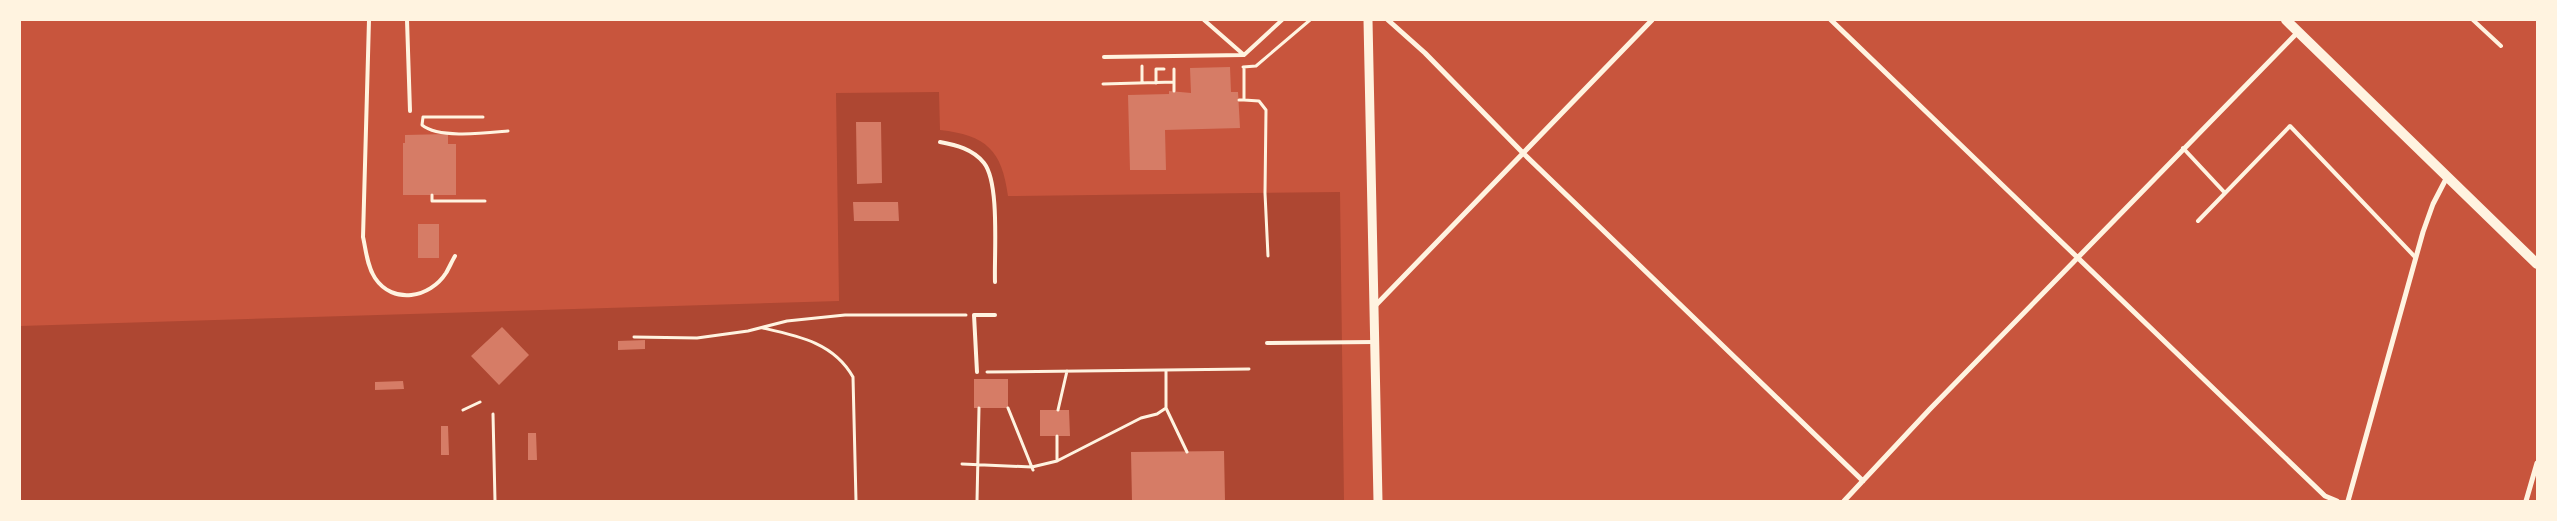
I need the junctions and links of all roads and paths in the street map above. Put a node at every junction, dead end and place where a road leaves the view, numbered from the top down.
1 (369, 20) edge
2 (407, 20) edge
3 (1204, 20) edge
4 (1282, 20) edge
5 (1368, 20) edge
6 (1388, 20) edge
7 (1652, 20) edge
8 (1831, 20) edge
9 (2286, 20) edge
10 (2473, 20) edge
11 (2298, 32) junction
12 (2501, 46) dead end
13 (1244, 55) junction
14 (1104, 57) dead end
15 (1142, 57) junction
16 (1244, 67) dead end
17 (1174, 68) dead end
18 (1156, 69) dead end
19 (1174, 82) junction
20 (1142, 83) junction
21 (1156, 83) junction
22 (1103, 84) dead end
23 (1174, 91) dead end
24 (1239, 100) dead end
25 (1244, 100) junction
26 (410, 111) dead end
27 (483, 117) dead end
28 (508, 131) dead end
29 (940, 142) dead end
30 (2183, 148) junction
31 (1523, 153) junction
32 (2448, 177) junction
33 (2225, 193) junction
34 (432, 195) dead end
35 (485, 201) dead end
36 (2198, 221) dead end
37 (455, 256) dead end
38 (1268, 256) dead end
39 (2416, 257) junction
40 (2076, 258) junction
41 (2537, 264) edge
42 (995, 282) dead end
43 (1373, 307) junction
44 (974, 315) junction
45 (995, 315) dead end
46 (760, 328) junction
47 (634, 337) dead end
48 (1374, 342) junction
49 (1268, 344) dead end
50 (1249, 369) dead end
51 (1166, 370) junction
52 (1067, 371) junction
53 (977, 372) joint
54 (480, 402) dead end
55 (979, 408) dead end
56 (1008, 408) dead end
57 (1166, 408) junction
58 (463, 410) dead end
59 (1058, 410) dead end
60 (493, 414) dead end
61 (1057, 436) dead end
62 (1187, 452) dead end
63 (1057, 461) junction
64 (2537, 463) edge
65 (962, 464) dead end
66 (978, 465) junction
67 (1033, 468) junction
68 (2535, 480) edge
69 (1863, 481) junction
70 (495, 501) edge
71 (856, 501) edge
72 (977, 501) edge
73 (1378, 501) edge
74 (1844, 501) edge
75 (2337, 501) edge
76 (2348, 501) edge
77 (2526, 501) edge

1 - 37 lane
2 - 26 lane
3 - 13 lane
4 - 13 lane
5 - 43 street
6 - 31 street
7 - 31 street
8 - 40 street
9 - 11 main road
10 - 12 lane
11 - 30 street
11 - 32 main road
13 - 15 lane
14 - 15 lane
15 - 20 path
16 - 25 path
17 - 19 path
18 - 21 path
19 - 21 path
19 - 23 path
20 - 21 path
20 - 22 path
24 - 25 path
25 - 38 path
27 - 28 path
29 - 42 lane
30 - 33 lane
30 - 40 street
31 - 43 street
31 - 69 street
32 - 39 street
32 - 41 main road
33 - 36 lane
33 - 39 lane
34 - 35 path
39 - 76 street
40 - 69 street
40 - 75 street
43 - 48 street
44 - 45 lane
44 - 46 path
44 - 53 lane
46 - 47 path
46 - 71 path
48 - 49 lane
48 - 73 street
50 - 51 path
51 - 52 path
51 - 57 path
52 - 53 path
52 - 59 path
54 - 58 path
55 - 66 path
56 - 67 path
57 - 62 path
57 - 63 path
60 - 70 path
61 - 63 path
63 - 67 path
64 - 68 street
65 - 66 path
66 - 67 path
66 - 72 path
68 - 77 street
69 - 74 street

